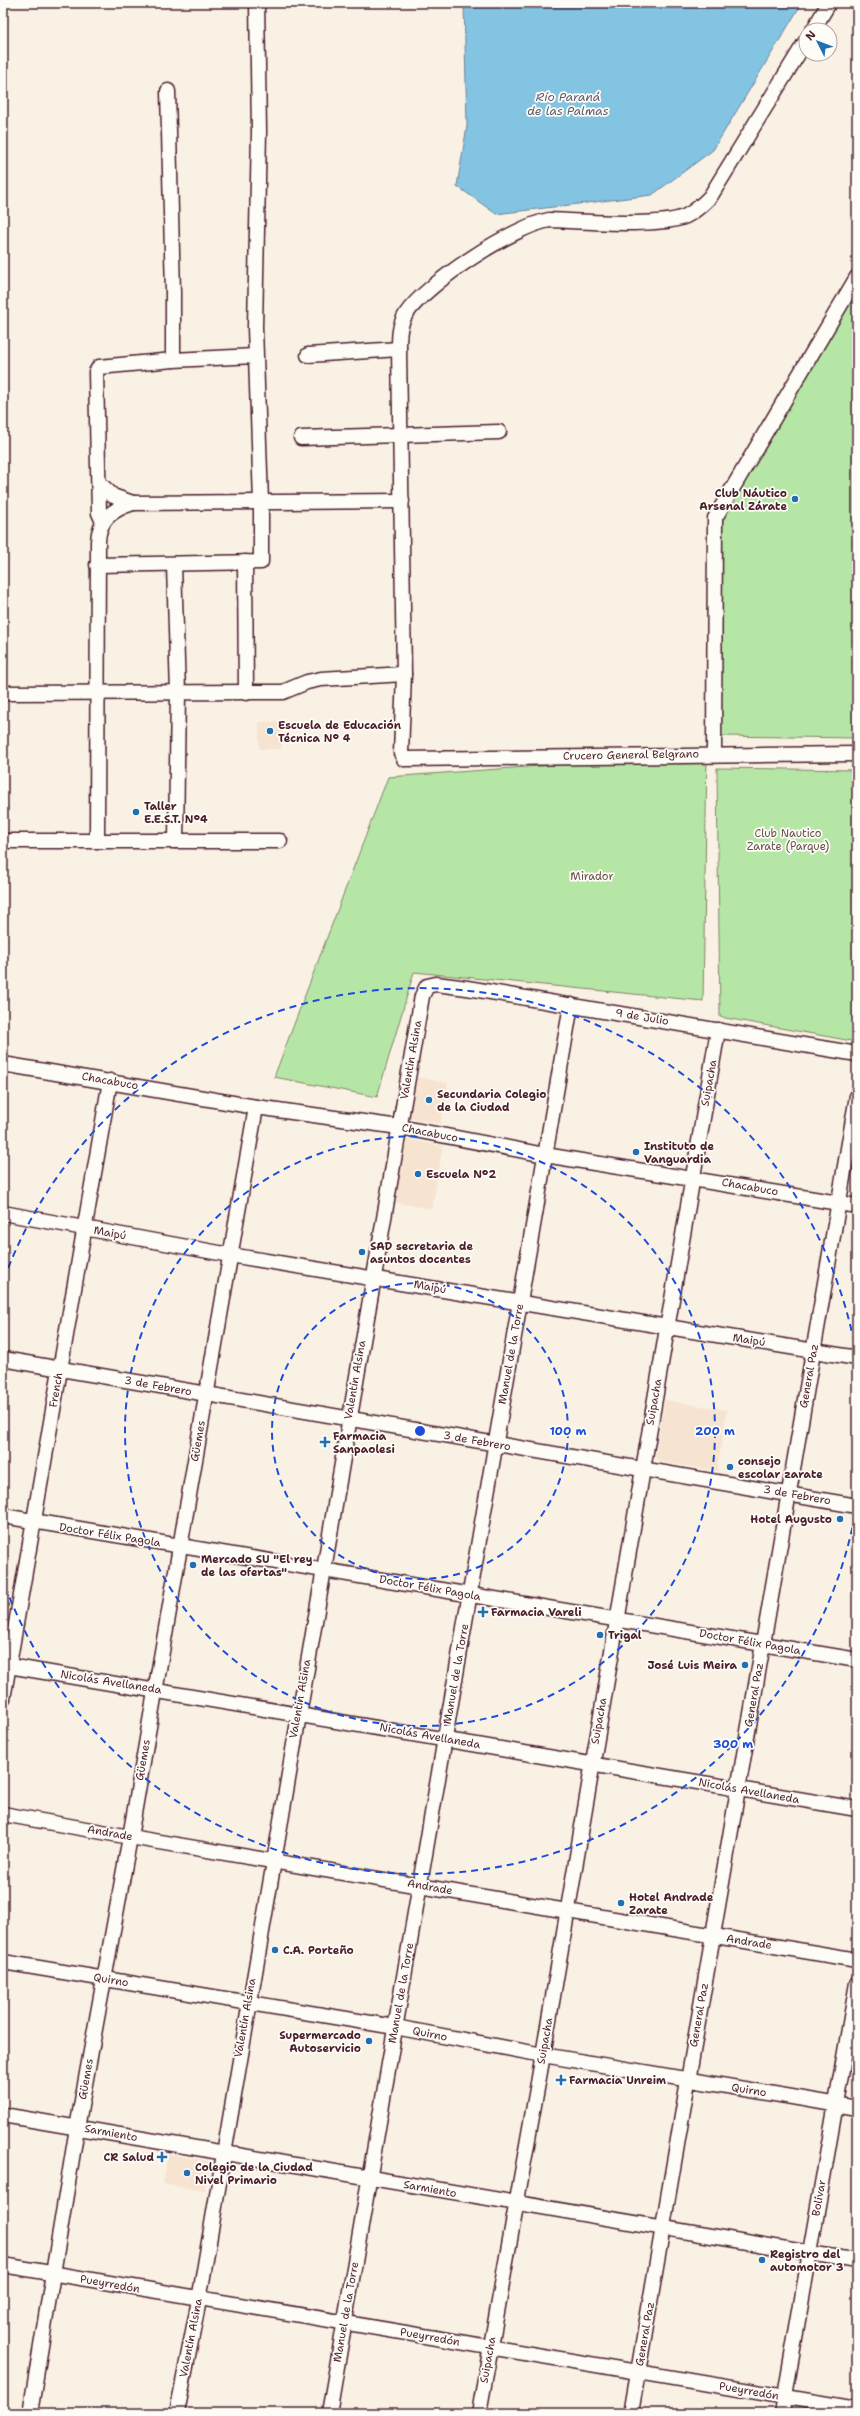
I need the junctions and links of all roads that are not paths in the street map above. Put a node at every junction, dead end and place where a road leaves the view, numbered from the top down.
1 (257, 3) edge
2 (829, 3) edge
3 (818, 22) edge
4 (798, 54) edge
5 (168, 91) dead end
6 (857, 277) edge
7 (399, 349) junction
8 (308, 355) dead end
9 (255, 356) junction
10 (173, 360) junction
11 (498, 432) dead end
12 (401, 434) junction
13 (301, 438) dead end
14 (99, 484) junction
15 (402, 501) junction
16 (261, 502) junction
17 (133, 503) junction
18 (103, 522) junction
19 (245, 562) junction
20 (97, 565) junction
21 (174, 565) junction
22 (404, 674) junction
23 (3, 693) edge
24 (97, 693) junction
25 (178, 693) junction
26 (246, 693) junction
27 (714, 754) junction
28 (857, 754) edge
29 (97, 840) junction
30 (176, 841) junction
31 (280, 841) dead end
32 (3, 842) edge
33 (427, 986) joint
34 (571, 1005) junction
35 (718, 1030) junction
36 (857, 1054) edge
37 (3, 1064) edge
38 (110, 1081) junction
39 (857, 1096) edge
40 (256, 1107) junction
41 (399, 1127) junction
42 (545, 1155) junction
43 (693, 1178) junction
44 (839, 1202) junction
45 (857, 1206) edge
46 (3, 1213) edge
47 (84, 1229) junction
48 (230, 1255) junction
49 (373, 1277) junction
50 (520, 1302) junction
51 (667, 1327) junction
52 (813, 1350) junction
53 (857, 1358) edge
54 (3, 1359) edge
55 (60, 1369) junction
56 (206, 1394) junction
57 (349, 1419) junction
58 (495, 1444) junction
59 (642, 1469) junction
60 (789, 1494) junction
61 (857, 1506) edge
62 (3, 1516) edge
63 (33, 1522) junction
64 (180, 1546) junction
65 (322, 1570) junction
66 (469, 1595) junction
67 (616, 1619) junction
68 (763, 1644) junction
69 (857, 1660) edge
70 (6, 1665) edge
71 (155, 1690) junction
72 (3, 1699) edge
73 (297, 1714) junction
74 (444, 1739) junction
75 (591, 1764) junction
76 (738, 1789) junction
77 (857, 1809) edge
78 (3, 1814) edge
79 (130, 1837) junction
80 (272, 1861) junction
81 (419, 1885) junction
82 (567, 1910) junction
83 (712, 1936) junction
84 (857, 1960) edge
85 (3, 1962) edge
86 (104, 1978) junction
87 (857, 1983) edge
88 (248, 2004) junction
89 (395, 2027) junction
90 (542, 2055) junction
91 (688, 2079) junction
92 (835, 2104) junction
93 (857, 2108) edge
94 (3, 2115) edge
95 (77, 2128) junction
96 (223, 2152) junction
97 (369, 2179) junction
98 (515, 2203) junction
99 (663, 2228) junction
100 (810, 2253) junction
101 (857, 2261) edge
102 (3, 2265) edge
103 (52, 2274) junction
104 (199, 2300) junction
105 (344, 2323) junction
106 (490, 2347) junction
107 (638, 2372) junction
108 (785, 2397) junction
109 (857, 2409) edge
110 (30, 2413) edge
111 (177, 2413) edge
112 (328, 2413) edge
113 (479, 2413) edge
114 (631, 2413) edge
115 (782, 2413) edge

1 - 9 street
2 - 3 street
4 - 7 street
5 - 10 street
6 - 27 street
7 - 8 street
7 - 12 street
9 - 10 street
9 - 16 street
10 - 14 street
11 - 12 street
12 - 13 street
12 - 15 street
14 - 17 street
14 - 18 street
15 - 16 street
15 - 22 street
16 - 17 street
16 - 19 street
17 - 18 street
18 - 20 street
19 - 21 street
19 - 26 street
20 - 21 street
20 - 24 street
21 - 25 street
22 - 26 street
22 - 27 street, Crucero General Belgrano
23 - 24 street
24 - 25 street
24 - 29 street
25 - 26 street
25 - 30 street
27 - 28 street, Crucero General Belgrano
29 - 30 street
29 - 32 street
30 - 31 street
33 - 34 street, 9 de Julio
33 - 41 street, Valentín Alsina
34 - 35 street, 9 de Julio
34 - 42 street, Manuel de la Torre
35 - 36 street, 9 de Julio
35 - 43 street, Suipacha
37 - 38 street, Chacabuco
38 - 40 street, Chacabuco
38 - 47 street, French
39 - 44 street, General Paz
40 - 41 street, Chacabuco
40 - 48 street, Güemes
41 - 42 street, Chacabuco
41 - 49 street, Valentín Alsina
42 - 43 street, Chacabuco
42 - 50 street, Manuel de la Torre
43 - 44 street, Chacabuco
43 - 51 street, Suipacha
44 - 45 street, Chacabuco
44 - 52 street, General Paz
46 - 47 street, Maipú
47 - 48 street, Maipú
47 - 55 street, French
48 - 49 street, Maipú
48 - 56 street, Güemes
49 - 50 street, Maipú
49 - 57 street, Valentín Alsina
50 - 51 street, Maipú
50 - 58 street, Manuel de la Torre
51 - 52 street, Maipú
51 - 59 street, Suipacha
52 - 53 street, Maipú
52 - 60 street, General Paz
54 - 55 street, 3 de Febrero
55 - 56 street, 3 de Febrero
55 - 63 street, French
56 - 57 street, 3 de Febrero
56 - 64 street, Güemes
57 - 58 street, 3 de Febrero
57 - 65 street, Valentín Alsina
58 - 59 street, 3 de Febrero
58 - 66 street, Manuel de la Torre
59 - 60 street, 3 de Febrero
59 - 67 street, Suipacha
60 - 61 street, 3 de Febrero
60 - 68 street, General Paz
62 - 63 street, Doctor Félix Pagola
63 - 64 street, Doctor Félix Pagola
63 - 70 street, French
64 - 65 street, Doctor Félix Pagola
64 - 71 street, Güemes
65 - 66 street, Doctor Félix Pagola
65 - 73 street, Valentín Alsina
66 - 67 street, Doctor Félix Pagola
66 - 74 street, Manuel de la Torre
67 - 68 street, Doctor Félix Pagola
67 - 75 street, Suipacha
68 - 69 street, Doctor Félix Pagola
68 - 76 street, General Paz
70 - 71 street, Nicolás Avellaneda
70 - 72 street, French
71 - 73 street, Nicolás Avellaneda
71 - 79 street, Güemes
73 - 74 street, Nicolás Avellaneda
73 - 80 street, Valentín Alsina
74 - 75 street, Nicolás Avellaneda
74 - 81 street, Manuel de la Torre
75 - 76 street, Nicolás Avellaneda
75 - 82 street, Suipacha
76 - 77 street, Nicolás Avellaneda
76 - 83 street, General Paz
78 - 79 street, Andrade
79 - 80 street, Andrade
79 - 86 street, Güemes
80 - 81 street, Andrade
80 - 88 street, Valentín Alsina
81 - 82 street, Andrade
81 - 89 street, Manuel de la Torre
82 - 83 street, Andrade
82 - 90 street, Suipacha
83 - 84 street, Andrade
83 - 91 street, General Paz
85 - 86 street, Quirno
86 - 88 street, Quirno
86 - 95 street, Güemes
87 - 92 street, Bolívar
88 - 89 street, Quirno
88 - 96 street, Valentín Alsina
89 - 90 street, Quirno
89 - 97 street, Manuel de la Torre
90 - 91 street, Quirno
90 - 98 street, Suipacha
91 - 92 street, Quirno
91 - 99 street, General Paz
92 - 93 street, Quirno
92 - 100 street, Bolívar
94 - 95 street, Sarmiento
95 - 96 street, Sarmiento
95 - 103 street, Güemes
96 - 97 street, Sarmiento
96 - 104 street, Valentín Alsina
97 - 98 street, Sarmiento
97 - 105 street, Manuel de la Torre
98 - 99 street, Sarmiento
98 - 106 street, Suipacha
99 - 100 street, Sarmiento
99 - 107 street, General Paz
100 - 101 street, Sarmiento
100 - 108 street, Bolívar
102 - 103 street, Pueyrredón
103 - 104 street, Pueyrredón
103 - 110 street, Güemes
104 - 105 street, Pueyrredón
104 - 111 street, Valentín Alsina
105 - 106 street, Pueyrredón
105 - 112 street, Manuel de la Torre
106 - 107 street, Pueyrredón
106 - 113 street, Suipacha
107 - 108 street, Pueyrredón
107 - 114 street, General Paz
108 - 109 street, Pueyrredón
108 - 115 street, Bolívar

